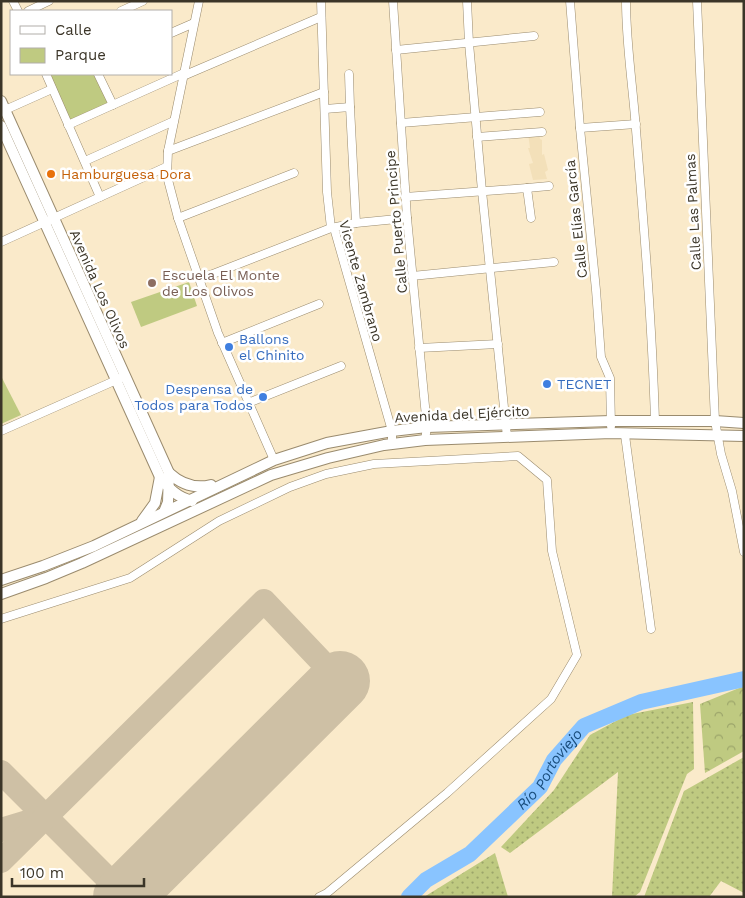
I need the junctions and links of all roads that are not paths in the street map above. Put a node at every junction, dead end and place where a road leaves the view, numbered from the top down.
1 (49, 1) edge
2 (143, 1) edge
3 (199, 1) edge
4 (321, 1) edge
5 (393, 1) edge
6 (467, 1) edge
7 (570, 1) edge
8 (626, 1) edge
9 (696, 1) edge
10 (30, 10) edge
11 (123, 10) edge
12 (321, 17) junction
13 (194, 23) junction
14 (172, 33) edge
15 (534, 36) dead end
16 (469, 43) junction
17 (396, 50) junction
18 (183, 74) junction
19 (349, 74) dead end
20 (46, 75) edge
21 (98, 75) edge
22 (52, 89) junction
23 (324, 92) junction
24 (113, 105) junction
25 (3, 106) edge
26 (350, 107) junction
27 (325, 108) junction
28 (540, 112) dead end
29 (476, 117) junction
30 (174, 121) junction
31 (401, 123) junction
32 (636, 124) junction
33 (68, 125) junction
34 (1, 126) edge
35 (580, 128) junction
36 (542, 132) dead end
37 (477, 137) junction
38 (168, 151) junction
39 (85, 161) junction
40 (166, 167) junction
41 (294, 173) dead end
42 (549, 186) dead end
43 (527, 188) junction
44 (482, 191) junction
45 (100, 196) junction
46 (405, 196) junction
47 (178, 218) junction
48 (407, 218) junction
49 (531, 218) dead end
50 (49, 220) junction
51 (356, 223) junction
52 (333, 228) junction
53 (1, 242) edge
54 (554, 262) dead end
55 (490, 269) junction
56 (412, 276) junction
57 (200, 279) junction
58 (319, 304) dead end
59 (222, 343) junction
60 (498, 344) junction
61 (419, 348) junction
62 (341, 366) dead end
63 (120, 378) junction
64 (248, 403) junction
65 (611, 421) junction
66 (655, 421) junction
67 (715, 421) junction
68 (744, 423) edge
69 (506, 425) junction
70 (427, 427) junction
71 (1, 431) edge
72 (392, 431) junction
73 (611, 433) junction
74 (624, 435) junction
75 (717, 435) junction
76 (744, 436) edge
77 (507, 437) junction
78 (425, 440) junction
79 (392, 444) junction
80 (274, 460) junction
81 (164, 475) junction
82 (224, 483) junction
83 (170, 489) junction
84 (188, 500) junction
85 (210, 503) junction
86 (166, 510) junction
87 (139, 524) junction
88 (145, 534) junction
89 (744, 552) edge
90 (1, 580) edge
91 (1, 594) edge
92 (1, 619) edge
93 (651, 629) dead end
94 (320, 897) edge

1 - 10 street
2 - 11 street
3 - 13 street
4 - 12 street, Vicente Zambrano
5 - 17 street, Calle Puerto Principe
6 - 16 street
7 - 35 street, Calle Elías García
8 - 32 street
9 - 67 street, Calle Las Palmas
12 - 18 street
12 - 23 street, Vicente Zambrano
13 - 14 street
13 - 18 street
15 - 16 street
16 - 17 street
16 - 29 street
17 - 31 street, Calle Puerto Principe
18 - 24 street
18 - 30 street
19 - 26 street
20 - 22 street
21 - 24 street
22 - 25 street
22 - 33 street
23 - 27 street, Vicente Zambrano
23 - 38 street
24 - 33 street
25 - 50 main road, Avenida Los Olivos
26 - 27 street
26 - 51 street
27 - 52 street, Vicente Zambrano
28 - 29 street
29 - 31 street
29 - 37 street
30 - 38 street
30 - 39 street
31 - 46 street, Calle Puerto Principe
32 - 35 street
32 - 66 street
33 - 39 street
34 - 50 main road, Avenida Los Olivos
35 - 65 street, Calle Elías García
36 - 37 street
37 - 44 street
38 - 40 street
39 - 45 street
40 - 45 street
40 - 47 street
41 - 47 street
42 - 43 street
43 - 44 street
43 - 49 street
44 - 46 street
44 - 55 street
45 - 50 street
46 - 48 street, Calle Puerto Principe
47 - 57 street
48 - 51 street
48 - 56 street, Calle Puerto Principe
50 - 53 street
50 - 63 main road, Avenida Los Olivos
51 - 52 street
52 - 57 street
52 - 72 street, Vicente Zambrano
54 - 55 street
55 - 56 street
55 - 60 street
56 - 61 street, Calle Puerto Principe
57 - 59 street
58 - 59 street
59 - 64 street
60 - 61 street
60 - 69 street
61 - 70 street, Calle Puerto Principe
62 - 64 street
63 - 71 street
63 - 81 main road, Avenida Los Olivos
64 - 80 street
65 - 66 main road, Avenida del Ejército
65 - 69 main road, Avenida del Ejército
65 - 73 street, Calle Elías García
66 - 67 main road, Avenida del Ejército
67 - 68 main road, Avenida del Ejército
67 - 75 street, Calle Las Palmas
69 - 70 main road, Avenida del Ejército
69 - 77 street
70 - 72 main road, Avenida del Ejército
70 - 78 street, Calle Puerto Principe
72 - 79 street, Vicente Zambrano
72 - 80 main road, Avenida del Ejército
73 - 74 main road, Avenida del Ejército
73 - 77 main road, Avenida del Ejército
74 - 75 main road, Avenida del Ejército
74 - 93 street
75 - 76 main road, Avenida del Ejército
75 - 89 street, Calle Las Palmas
77 - 78 main road, Avenida del Ejército
78 - 79 main road, Avenida del Ejército
79 - 85 main road, Avenida del Ejército
80 - 82 main road, Avenida del Ejército
81 - 82 main road
81 - 83 main road, Avenida Los Olivos
81 - 87 main road
82 - 84 main road, Avenida del Ejército
83 - 84 main road
83 - 86 main road, Avenida Los Olivos
84 - 85 main road
84 - 86 main road, Avenida del Ejército
85 - 88 main road, Avenida del Ejército
86 - 87 main road, Avenida del Ejército
86 - 88 main road
87 - 90 main road, Avenida del Ejército
88 - 91 main road, Avenida del Ejército
92 - 94 street

